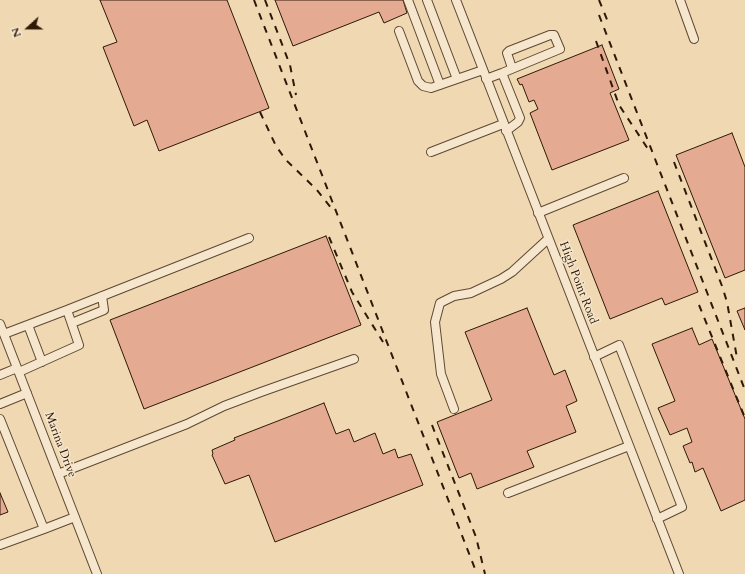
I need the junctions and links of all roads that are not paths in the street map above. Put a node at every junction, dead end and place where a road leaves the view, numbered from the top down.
1 (408, 0) edge
2 (427, 0) edge
3 (456, 0) edge
4 (680, 0) edge
5 (399, 31) dead end
6 (694, 39) dead end
7 (512, 68) junction
8 (483, 70) junction
9 (502, 73) junction
10 (457, 79) junction
11 (486, 79) junction
12 (440, 85) junction
13 (504, 127) junction
14 (431, 152) dead end
15 (624, 178) dead end
16 (538, 213) junction
17 (249, 238) dead end
18 (548, 239) junction
19 (102, 296) junction
20 (67, 310) junction
21 (72, 323) junction
22 (0, 324) edge
23 (28, 325) junction
24 (4, 334) junction
25 (594, 357) junction
26 (354, 359) dead end
27 (42, 362) junction
28 (18, 370) junction
29 (0, 375) edge
30 (27, 393) junction
31 (0, 404) edge
32 (454, 409) dead end
33 (0, 419) edge
34 (629, 446) junction
35 (58, 474) junction
36 (508, 493) dead end
37 (75, 517) junction
38 (657, 518) junction
39 (44, 529) junction
40 (0, 545) edge
41 (97, 574) edge
42 (679, 574) edge

1 - 12 street
2 - 10 street
3 - 8 street, High Point Road
4 - 6 street
5 - 12 street
7 - 7 street
7 - 9 street
8 - 10 street
8 - 11 street, High Point Road
9 - 11 street
9 - 13 street
10 - 12 street
11 - 13 street, High Point Road
13 - 14 street
13 - 16 street, High Point Road
15 - 16 street
16 - 18 street, High Point Road
17 - 19 street
18 - 25 street, High Point Road
18 - 32 street
19 - 20 street
19 - 21 street
20 - 21 street
20 - 23 street
21 - 27 street
22 - 24 street, Marina Drive
23 - 24 street
23 - 27 street
24 - 28 street, Marina Drive
25 - 34 street, High Point Road
25 - 38 street
26 - 35 street
27 - 28 street
28 - 29 street
28 - 30 street, Marina Drive
30 - 31 street
30 - 35 street, Marina Drive
33 - 39 street
34 - 36 street
34 - 38 street, High Point Road
35 - 37 street, Marina Drive
37 - 39 street
37 - 41 street, Marina Drive
38 - 42 street, High Point Road
39 - 40 street

